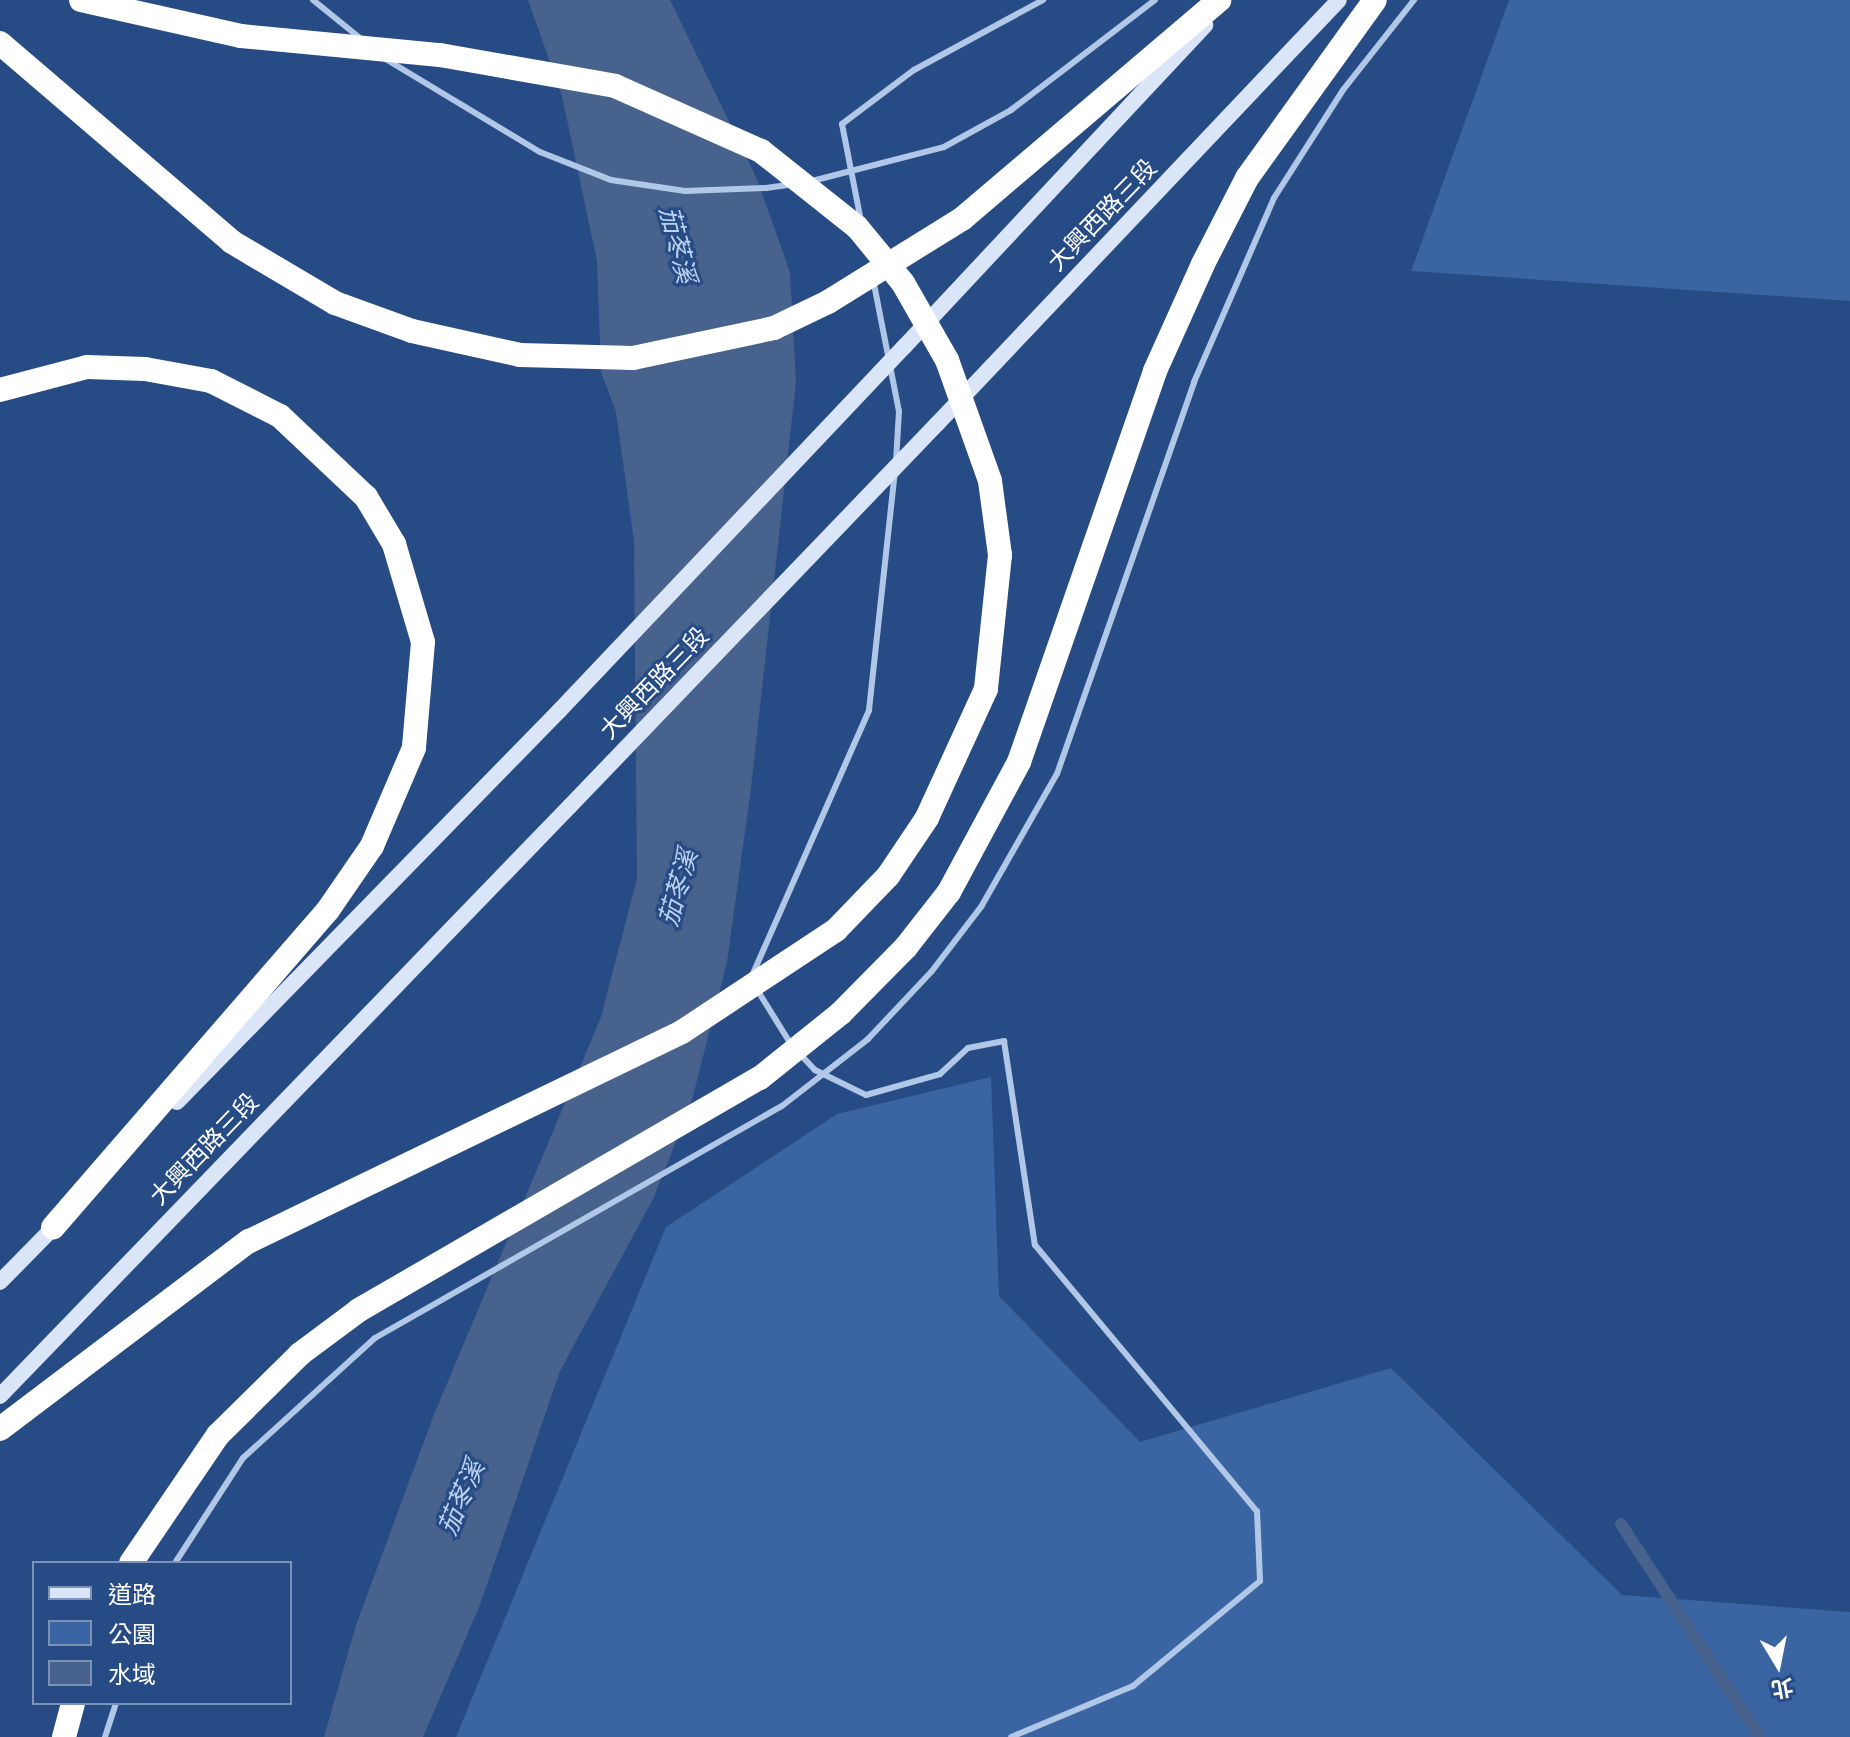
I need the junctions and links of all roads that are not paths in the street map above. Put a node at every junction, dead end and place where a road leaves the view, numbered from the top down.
1 (81, 0) edge
2 (313, 0) edge
3 (1043, 0) edge
4 (1155, 0) edge
5 (1219, 0) edge
6 (1228, 0) edge
7 (1339, 0) edge
8 (1375, 0) edge
9 (1414, 0) edge
10 (0, 43) edge
11 (0, 390) edge
12 (53, 1228) junction
13 (0, 1282) edge
14 (0, 1396) edge
15 (0, 1429) edge
16 (132, 1561) edge
17 (176, 1561) edge
18 (72, 1705) edge
19 (115, 1705) edge
20 (64, 1737) edge
21 (105, 1737) edge
22 (1011, 1737) edge

1 - 15 highway, bridge
2 - 4 lane, bridge
3 - 22 lane
5 - 10 highway, bridge
6 - 12 street, 大興西路三段, bridge
7 - 14 street, 大興西路三段, bridge
8 - 16 highway, bridge
9 - 17 lane, bridge
11 - 12 highway
12 - 13 street, 大興西路三段
18 - 20 highway
19 - 21 lane

